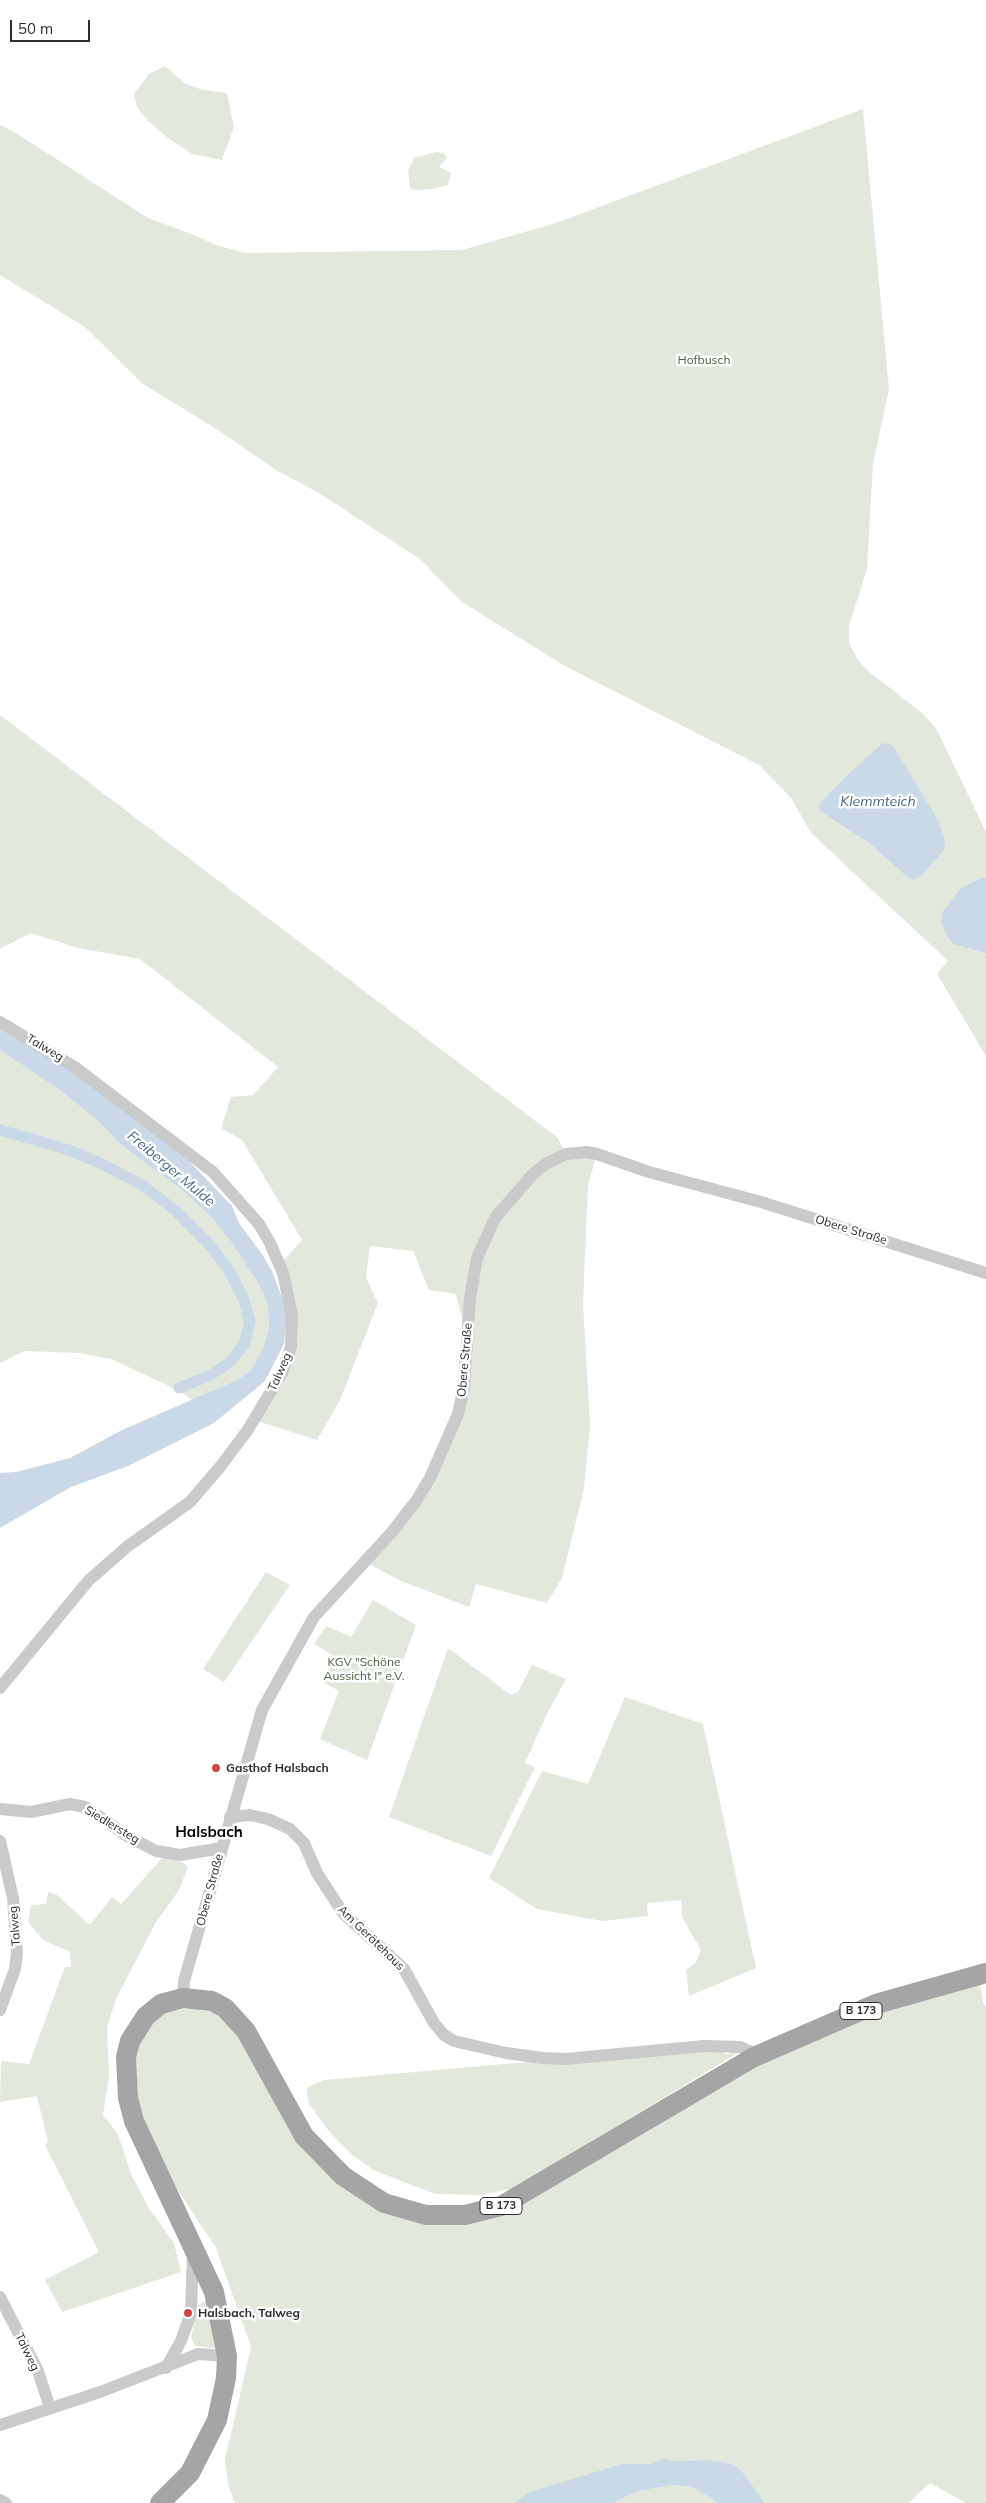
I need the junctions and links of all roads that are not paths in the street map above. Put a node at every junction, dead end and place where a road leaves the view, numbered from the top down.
1 (0, 1022) edge
2 (986, 1272) edge
3 (0, 1688) edge
4 (0, 1809) edge
5 (230, 1816) junction
6 (0, 1841) edge
7 (222, 1848) junction
8 (986, 1972) edge
9 (183, 1998) junction
10 (0, 2010) edge
11 (754, 2057) junction
12 (193, 2246) junction
13 (0, 2297) edge
14 (227, 2356) junction
15 (166, 2368) junction
16 (50, 2408) junction
17 (0, 2425) edge
18 (0, 2500) edge
19 (6, 2503) edge
20 (160, 2503) edge

1 - 3 street, Talweg
2 - 5 street, Obere Straße
4 - 7 street, Siedlersteg
5 - 7 street, Obere Straße
5 - 11 street, Am Gerätehaus
6 - 10 street, Talweg
7 - 9 street, Obere Straße
8 - 11 main road, B 173 / B 173
9 - 11 main road, B 173 / B 173
9 - 12 main road, B 173 / B 173
12 - 14 main road, B 173 / B 173
12 - 15 street
13 - 16 street, Talweg
14 - 15 street
14 - 20 main road, B 173 / B 173
15 - 16 street
16 - 17 street
18 - 19 street

